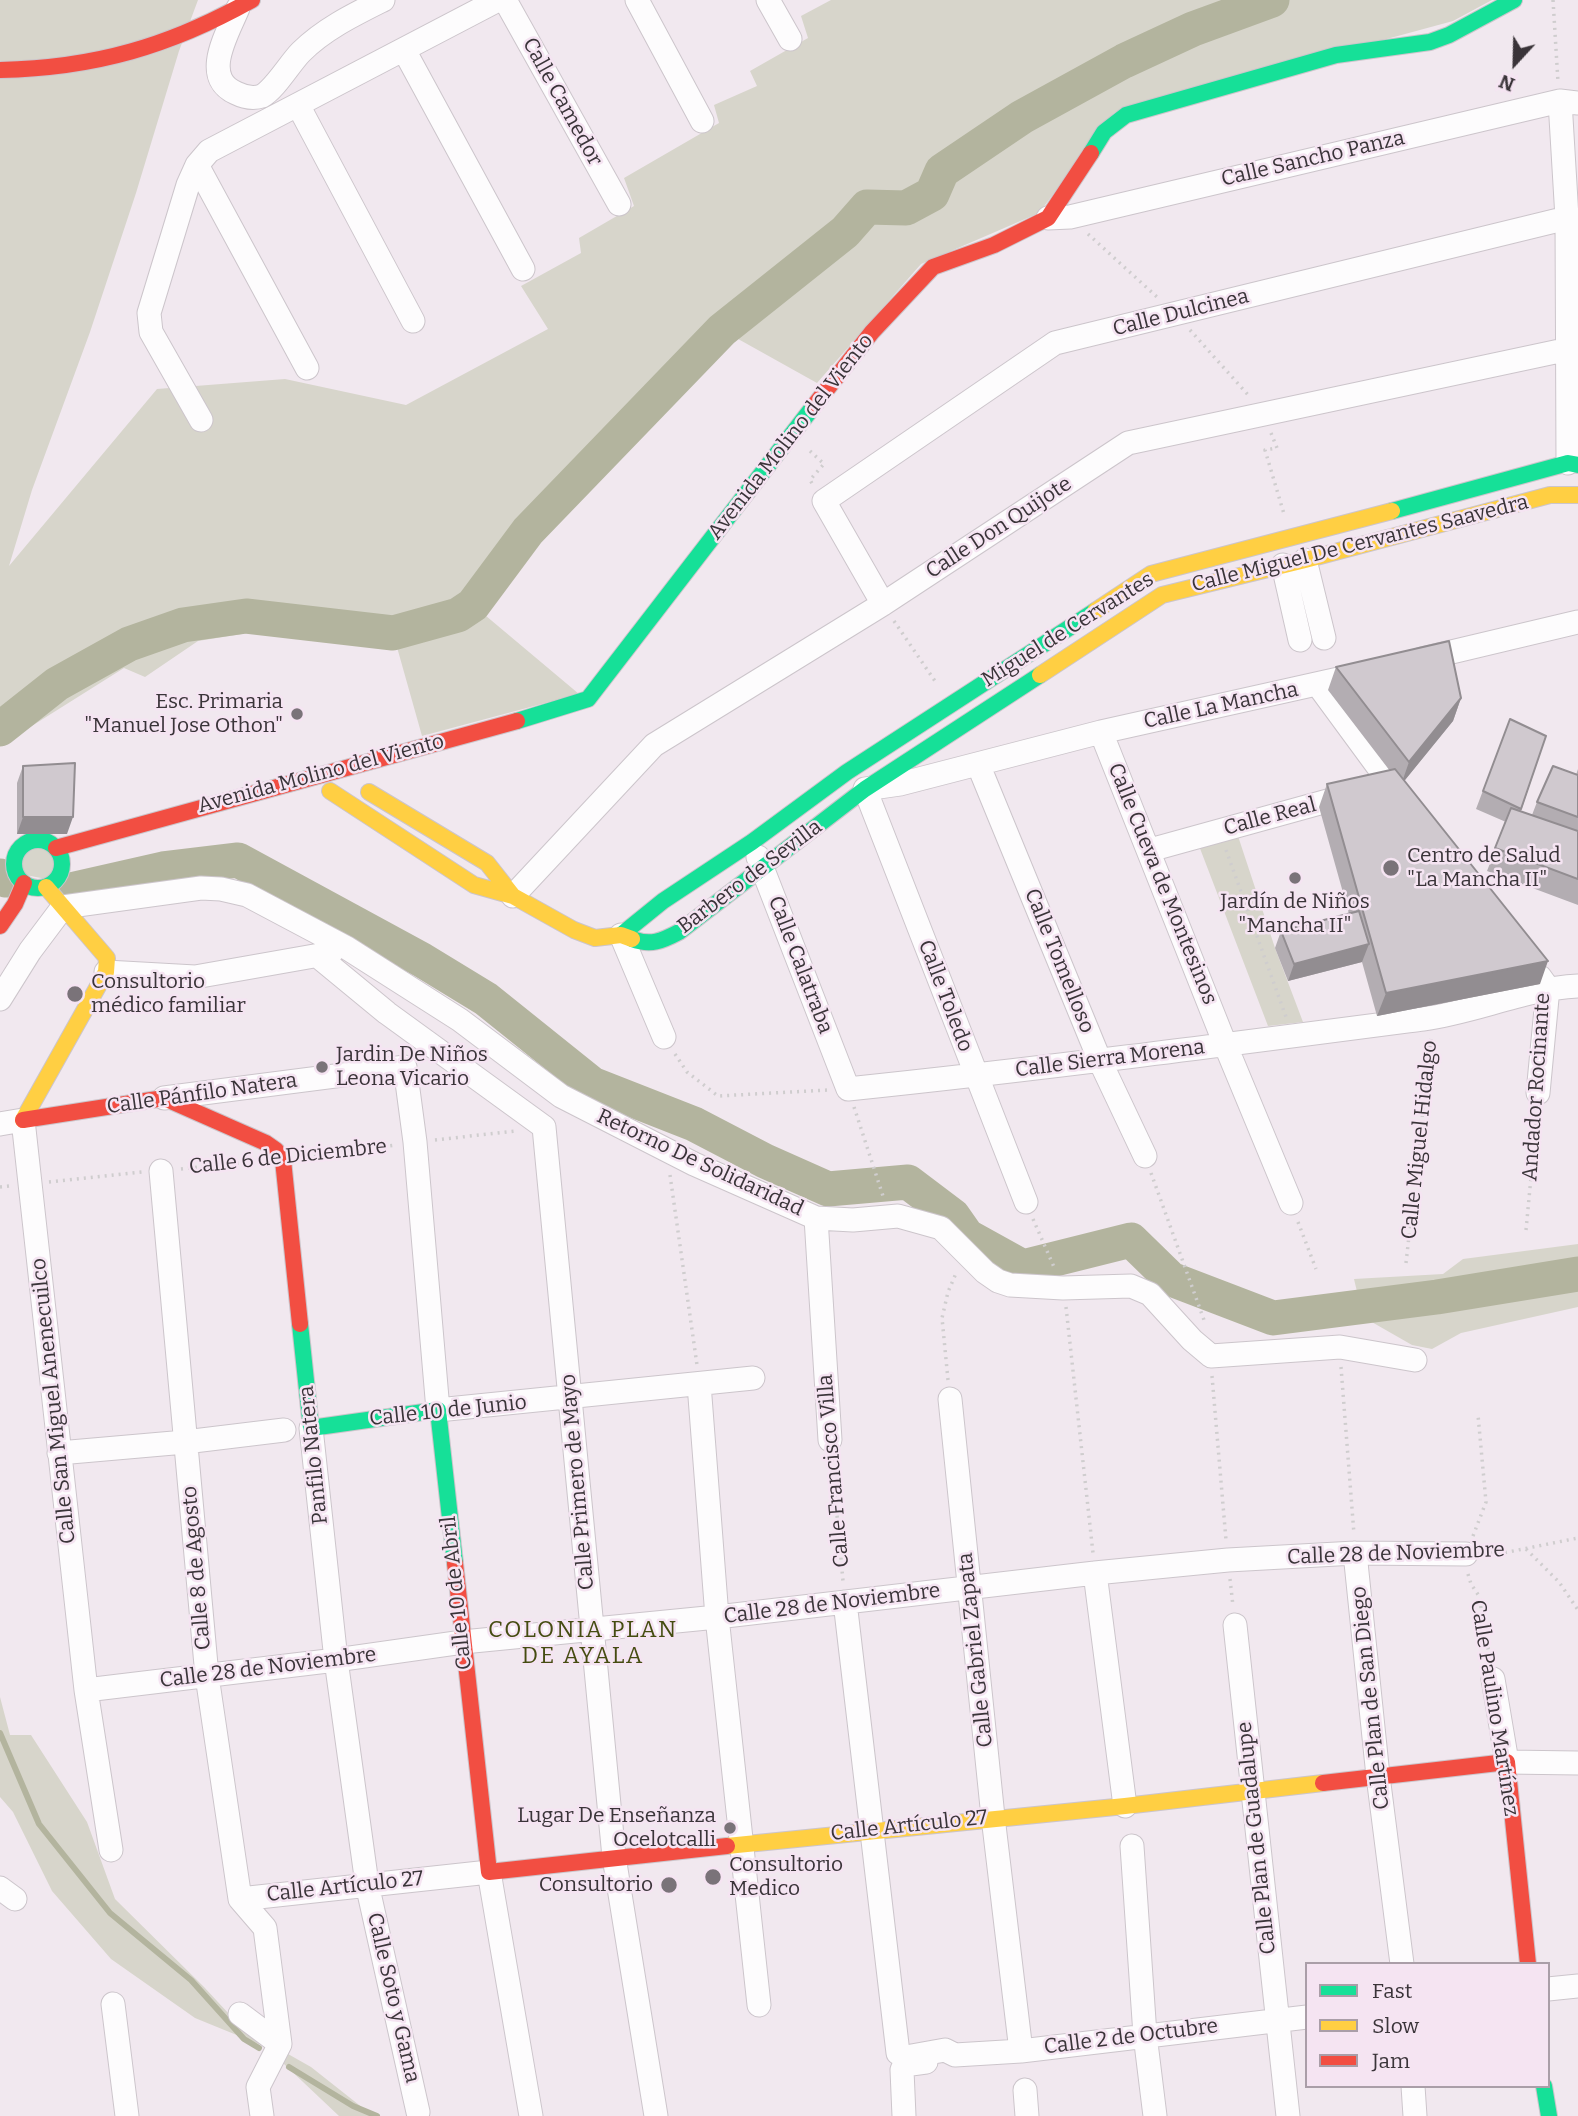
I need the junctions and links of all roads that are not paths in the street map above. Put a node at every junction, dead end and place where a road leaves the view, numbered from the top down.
1 (383, 0) edge
2 (498, 0) edge
3 (505, 0) edge
4 (637, 0) edge
5 (768, 0) edge
6 (1514, 0) edge
7 (245, 4) edge
8 (789, 39) dead end
9 (404, 50) junction
10 (0, 70) edge
11 (1569, 102) edge
12 (298, 105) junction
13 (702, 121) dead end
14 (197, 165) junction
15 (619, 204) dead end
16 (1059, 217) junction
17 (1573, 219) edge
18 (523, 269) dead end
19 (413, 321) dead end
20 (1573, 350) edge
21 (307, 368) dead end
22 (201, 420) dead end
23 (1573, 464) edge
24 (1578, 495) edge
25 (1294, 562) junction
26 (883, 604) junction
27 (1578, 622) edge
28 (1324, 638) dead end
29 (1300, 640) dead end
30 (1405, 663) edge
31 (1378, 670) edge
32 (1318, 685) junction
33 (1101, 732) junction
34 (978, 764) junction
35 (337, 770) junction
36 (1390, 784) junction
37 (865, 789) junction
38 (1415, 816) edge
39 (752, 842) junction
40 (56, 848) junction
41 (1150, 850) junction
42 (762, 867) junction
43 (23, 883) junction
44 (46, 887) junction
45 (513, 896) junction
46 (63, 907) junction
47 (0, 926) edge
48 (621, 935) junction
49 (347, 948) junction
50 (1523, 956) edge
51 (319, 957) junction
52 (106, 972) junction
53 (1578, 986) edge
54 (1548, 988) junction
55 (0, 999) edge
56 (664, 1037) road end
57 (1225, 1044) junction
58 (1100, 1061) junction
59 (405, 1067) joint
60 (976, 1076) junction
61 (848, 1089) joint
62 (1538, 1093) road end
63 (164, 1098) junction
64 (23, 1120) junction
65 (0, 1124) edge
66 (1145, 1156) road end
67 (161, 1171) road end
68 (1026, 1202) road end
69 (1291, 1203) road end
70 (816, 1218) junction
71 (1415, 1360) dead end
72 (753, 1378) dead end
73 (699, 1384) junction
74 (570, 1398) junction
75 (950, 1399) road end
76 (438, 1410) junction
77 (310, 1428) junction
78 (284, 1430) dead end
79 (830, 1440) road end
80 (185, 1442) junction
81 (59, 1453) junction
82 (1355, 1553) junction
83 (1466, 1554) road end
84 (1094, 1566) junction
85 (970, 1588) junction
86 (845, 1602) junction
87 (717, 1617) junction
88 (1235, 1625) road end
89 (592, 1630) junction
90 (463, 1642) junction
91 (336, 1660) junction
92 (207, 1676) junction
93 (1493, 1679) road end
94 (86, 1690) junction
95 (1507, 1762) junction
96 (1578, 1763) edge
97 (1378, 1776) junction
98 (1253, 1790) junction
99 (1175, 1800) junction
100 (1125, 1806) junction
101 (1069, 1811) junction
102 (993, 1817) junction
103 (871, 1830) junction
104 (741, 1844) junction
105 (1132, 1846) dead end
106 (111, 1850) dead end
107 (614, 1857) junction
108 (489, 1872) junction
109 (367, 1884) junction
110 (240, 1899) junction
111 (1402, 1962) edge
112 (1528, 1962) edge
113 (1578, 1986) edge
114 (1550, 1989) edge
115 (113, 2004) dead end
116 (759, 2005) dead end
117 (240, 2014) dead end
118 (1305, 2017) edge
119 (1276, 2020) junction
120 (1145, 2035) junction
121 (280, 2044) junction
122 (1021, 2051) junction
123 (901, 2063) junction
124 (1413, 2088) edge
125 (1544, 2088) edge
126 (1025, 2090) dead end
127 (418, 2112) dead end
128 (127, 2116) edge
129 (261, 2116) edge
130 (530, 2116) edge
131 (656, 2116) edge
132 (904, 2116) edge
133 (1027, 2116) edge
134 (1155, 2116) edge
135 (1288, 2116) edge
136 (1415, 2116) edge
137 (1549, 2116) edge

1 - 7 street
2 - 9 street
3 - 15 street, Calle Camedor
4 - 13 street
5 - 8 street
6 - 16 street
7 - 10 street
9 - 12 street
9 - 18 street
11 - 16 street, Calle Sancho Panza
11 - 17 street
12 - 14 street
12 - 19 street
14 - 21 street
14 - 22 street
16 - 35 street, Avenida Molino del Viento
17 - 20 street
17 - 26 street, Calle Dulcinea
20 - 23 street
20 - 26 street, Calle Don Quijote
23 - 39 street, Miguel de Cervantes
24 - 25 street, Calle Miguel De Cervantes Saavedra
25 - 28 street
25 - 29 street
25 - 37 street, Calle Miguel De Cervantes Saavedra
26 - 45 street, Calle Don Quijote
27 - 30 street
31 - 32 street, Calle La Mancha
32 - 33 street, Calle La Mancha
32 - 36 street
33 - 34 street, Calle La Mancha
33 - 41 street, Calle Cueva de Montesinos
34 - 37 street, Calle La Mancha
34 - 58 street, Calle Tomelloso
35 - 40 street, Avenida Molino del Viento
35 - 45 street, Barbero de Sevilla
35 - 45 street, Barbero de Sevilla
36 - 38 street
36 - 41 street, Calle Real
37 - 42 street, Barbero de Sevilla
37 - 60 street, Calle Toledo
39 - 42 street, Calle Calatraba
39 - 48 street, Miguel de Cervantes
40 - 43 street
40 - 44 street
41 - 57 street, Calle Cueva de Montesinos
42 - 48 street, Barbero de Sevilla
42 - 61 street, Calle Calatraba
43 - 44 street
43 - 47 street
44 - 46 street
45 - 48 street, Barbero de Sevilla
46 - 49 street, Retorno De Solidaridad
46 - 52 street
46 - 55 street
48 - 56 street
49 - 51 street
49 - 70 street, Retorno De Solidaridad
50 - 54 street, Andador Rocinante
51 - 52 street
51 - 74 street, Calle Primero de Mayo
52 - 64 street
53 - 54 street, Calle Sierra Morena
54 - 57 street, Calle Sierra Morena
54 - 62 street, Andador Rocinante
57 - 58 street, Calle Sierra Morena
57 - 69 street, Calle Cueva de Montesinos
58 - 60 street, Calle Sierra Morena
58 - 66 street, Calle Tomelloso
59 - 63 street, Calle Pánfilo Natera
59 - 76 street, Calle 10 de Abril
60 - 61 street, Calle Sierra Morena
60 - 68 street, Calle Toledo
63 - 64 street, Calle Pánfilo Natera
63 - 77 street, Panfilo Natera
64 - 65 street, Calle Pánfilo Natera
64 - 81 street, Calle San Miguel Anenecuilco
67 - 80 street, Calle 8 de Agosto
70 - 71 street, Retorno De Solidaridad
70 - 79 street, Calle Francisco Villa
72 - 73 street, Calle 10 de Junio
73 - 74 street, Calle 10 de Junio
73 - 87 street
74 - 76 street, Calle 10 de Junio
74 - 89 street, Calle Primero de Mayo
75 - 85 street, Calle Gabriel Zapata
76 - 77 street, Calle 10 de Junio
76 - 90 street, Calle 10 de Abril
77 - 91 street, Panfilo Natera
78 - 80 street
80 - 81 street
80 - 92 street, Calle 8 de Agosto
81 - 94 street, Calle San Miguel Anenecuilco
82 - 83 street, Calle 28 de Noviembre
82 - 84 street, Calle 28 de Noviembre
82 - 97 street, Calle Plan de San Diego
84 - 85 street, Calle 28 de Noviembre
84 - 100 street
85 - 86 street, Calle 28 de Noviembre
85 - 102 street, Calle Gabriel Zapata
86 - 87 street, Calle 28 de Noviembre
86 - 103 street
87 - 89 street, Calle 28 de Noviembre
87 - 104 street
88 - 98 street, Calle Plan de Guadalupe
89 - 90 street, Calle 28 de Noviembre
89 - 107 street, Calle Primero de Mayo
90 - 91 street, Calle 28 de Noviembre
90 - 108 street, Calle 10 de Abril
91 - 92 street, Calle 28 de Noviembre
91 - 109 street, Panfilo Natera
92 - 94 street, Calle 28 de Noviembre
92 - 110 street, Calle 8 de Agosto
93 - 95 street, Calle Paulino Martínez
94 - 106 street, Calle San Miguel Anenecuilco
95 - 96 street, Calle Artículo 27
95 - 97 street, Calle Artículo 27
95 - 112 street, Calle Paulino Martínez
97 - 98 street, Calle Artículo 27
97 - 111 street, Calle Plan de San Diego
98 - 99 street, Calle Artículo 27
98 - 119 street, Calle Plan de Guadalupe
99 - 100 street, Calle Artículo 27
99 - 101 street
100 - 101 street, Calle Artículo 27
101 - 102 street, Calle Artículo 27
102 - 103 street, Calle Artículo 27
102 - 122 street, Calle Gabriel Zapata
103 - 104 street, Calle Artículo 27
103 - 123 street
104 - 107 street, Calle Artículo 27
104 - 116 street
105 - 120 street
107 - 108 street, Calle Artículo 27
107 - 131 street, Calle Primero de Mayo
108 - 109 street, Calle Artículo 27
108 - 130 street, Calle 10 de Abril
109 - 110 street, Calle Artículo 27
109 - 127 street, Calle Soto y Gama
110 - 121 street
113 - 114 street
115 - 128 street
117 - 121 street
118 - 119 street, Calle 2 de Octubre
119 - 120 street, Calle 2 de Octubre
119 - 135 street, Calle Plan de Guadalupe
120 - 122 street, Calle 2 de Octubre
120 - 134 street
121 - 129 street
122 - 123 street, Calle 2 de Octubre
123 - 132 street
124 - 136 street
125 - 137 street
126 - 133 street

